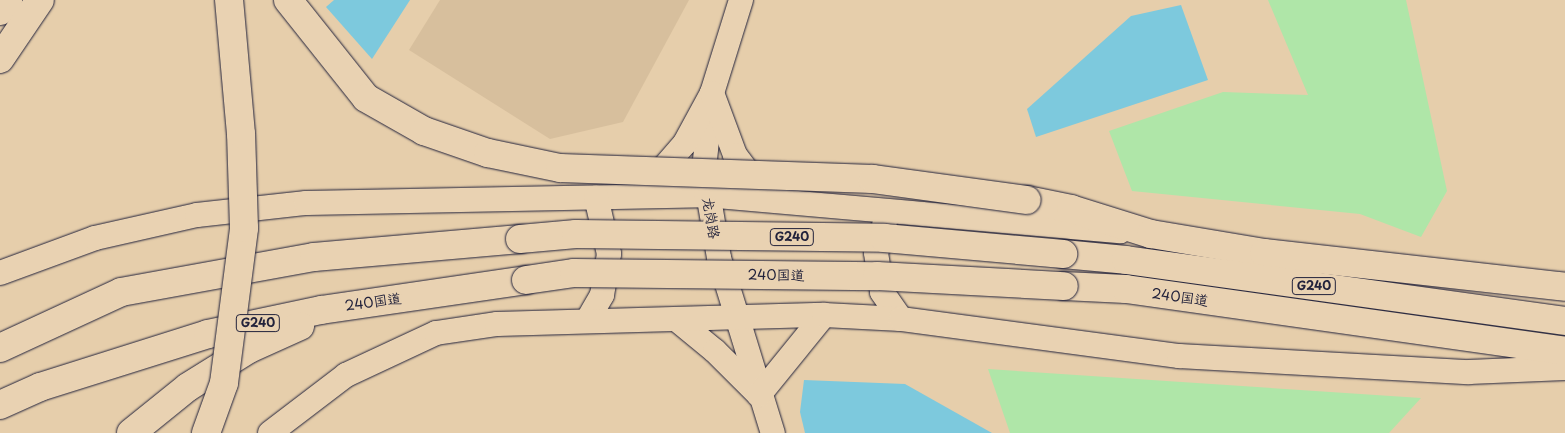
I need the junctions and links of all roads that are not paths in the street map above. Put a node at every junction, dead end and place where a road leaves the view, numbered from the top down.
1 (8, 0) edge
2 (40, 0) edge
3 (229, 0) edge
4 (288, 0) edge
5 (741, 0) edge
6 (0, 11) edge
7 (0, 59) edge
8 (712, 93) junction
9 (706, 195) junction
10 (635, 196) junction
11 (596, 197) junction
12 (775, 201) junction
13 (890, 211) junction
14 (1151, 234) junction
15 (0, 273) edge
16 (1565, 287) edge
17 (342, 307) junction
18 (824, 315) junction
19 (735, 317) junction
20 (676, 318) junction
21 (587, 320) junction
22 (901, 320) junction
23 (1565, 321) edge
24 (0, 348) edge
25 (1565, 350) edge
26 (1565, 368) edge
27 (759, 395) junction
28 (0, 405) edge
29 (273, 430) edge
30 (130, 433) edge
31 (206, 433) edge
32 (773, 433) edge

1 - 6 highway
2 - 7 highway
3 - 31 highway, bridge
4 - 14 highway, bridge
5 - 8 main road, 龙岗路
8 - 9 main road, 龙岗路
8 - 10 main road
8 - 12 main road
9 - 10 main road
9 - 12 main road
9 - 19 main road, 龙岗路
10 - 11 main road
11 - 15 main road
11 - 21 main road
12 - 13 main road
13 - 14 main road
13 - 22 main road
14 - 16 highway
17 - 25 highway, 240国道 / G240, bridge
17 - 28 highway, 240国道 / G240
17 - 30 highway
18 - 19 main road
18 - 22 main road
18 - 27 main road
19 - 20 main road
19 - 27 main road, 龙岗路
20 - 21 main road
20 - 27 main road
21 - 29 main road
22 - 26 main road
23 - 24 highway, G240, bridge
27 - 32 main road, 龙岗路

